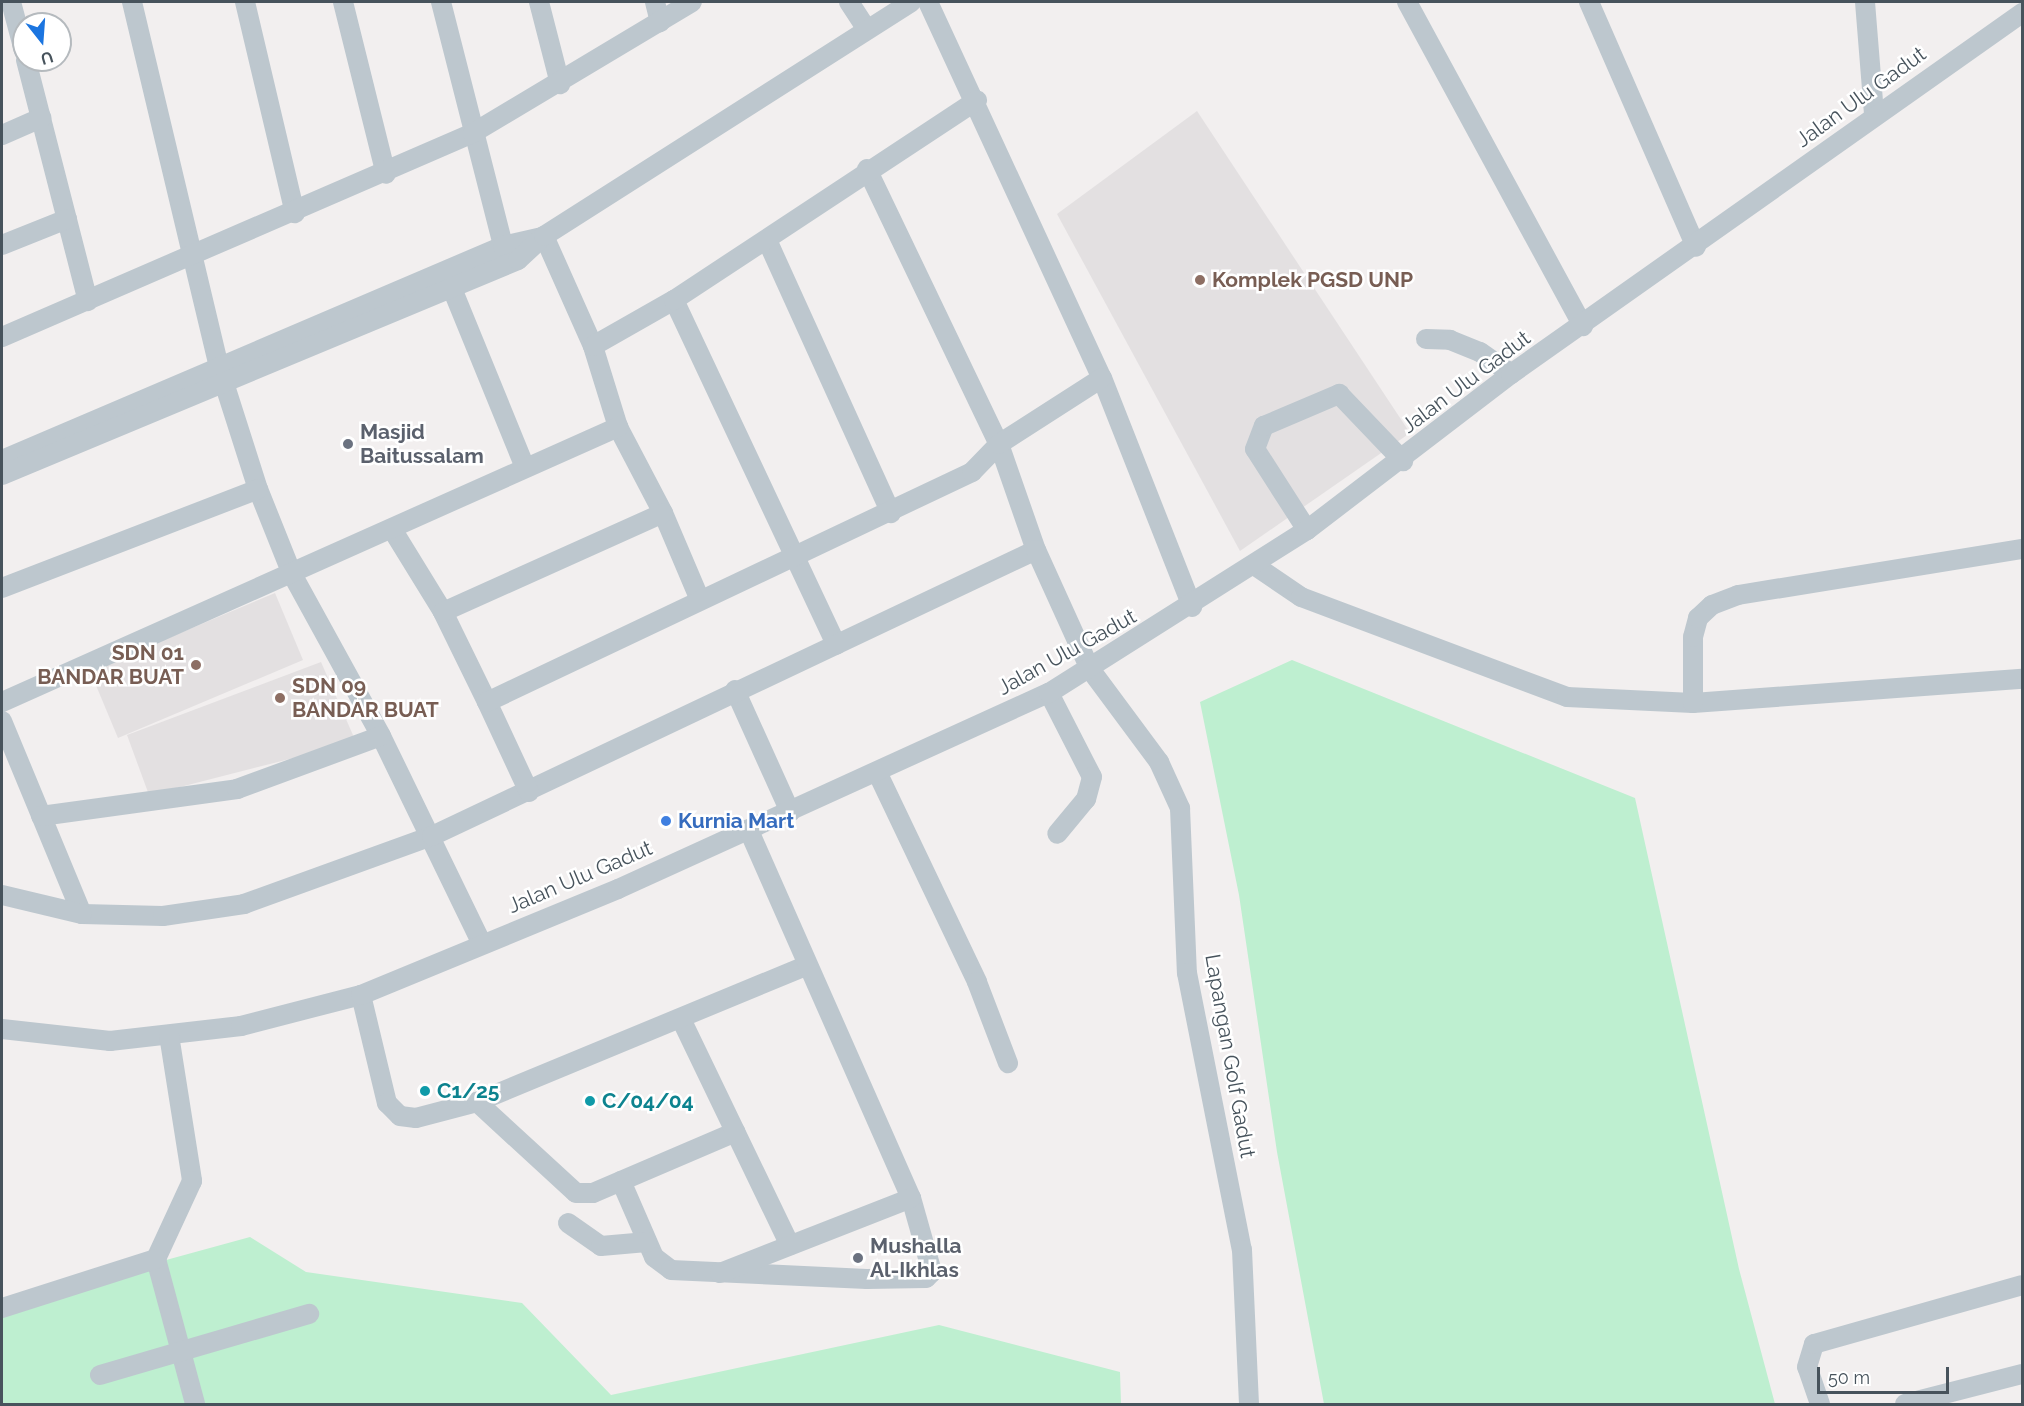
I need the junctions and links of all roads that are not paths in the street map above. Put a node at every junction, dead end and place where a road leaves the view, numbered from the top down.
1 (132, 2) edge
2 (245, 2) edge
3 (342, 2) edge
4 (441, 2) edge
5 (539, 2) edge
6 (655, 2) edge
7 (692, 2) edge
8 (849, 2) edge
9 (911, 2) edge
10 (928, 2) edge
11 (1407, 2) edge
12 (1589, 2) edge
13 (1865, 2) edge
14 (2022, 13) edge
15 (660, 22) junction
16 (867, 30) junction
17 (29, 72) edge
18 (560, 84) junction
19 (977, 100) junction
20 (1874, 115) junction
21 (41, 118) junction
22 (473, 133) junction
23 (2, 135) edge
24 (867, 169) junction
25 (386, 174) junction
26 (295, 213) junction
27 (67, 219) junction
28 (544, 236) junction
29 (767, 240) junction
30 (2, 245) edge
31 (503, 246) junction
32 (1696, 247) junction
33 (195, 258) junction
34 (451, 286) junction
35 (674, 300) junction
36 (88, 301) junction
37 (1582, 327) junction
38 (2, 337) edge
39 (1426, 339) dead end
40 (593, 346) junction
41 (222, 374) junction
42 (1511, 374) junction
43 (1102, 378) junction
44 (618, 427) junction
45 (999, 444) junction
46 (2, 460) edge
47 (1403, 461) junction
48 (524, 465) junction
49 (2, 475) edge
50 (258, 489) junction
51 (663, 513) junction
52 (891, 513) junction
53 (392, 529) junction
54 (1307, 530) junction
55 (2022, 549) edge
56 (1036, 550) junction
57 (795, 558) junction
58 (1254, 564) junction
59 (292, 574) junction
60 (2, 588) edge
61 (700, 600) junction
62 (1192, 608) junction
63 (442, 612) junction
64 (836, 645) junction
65 (1090, 669) junction
66 (2022, 679) edge
67 (735, 690) junction
68 (1049, 693) junction
69 (2, 702) edge
70 (487, 702) junction
71 (1693, 703) junction
72 (2, 721) edge
73 (381, 736) junction
74 (878, 774) junction
75 (529, 792) junction
76 (790, 812) junction
77 (41, 816) junction
78 (748, 829) junction
79 (1058, 834) dead end
80 (432, 836) junction
81 (2, 895) edge
82 (81, 914) junction
83 (482, 944) junction
84 (805, 966) junction
85 (361, 995) junction
86 (681, 1019) junction
87 (2, 1029) edge
88 (169, 1035) junction
89 (1008, 1063) dead end
90 (477, 1102) junction
91 (735, 1132) junction
92 (621, 1181) junction
93 (911, 1198) junction
94 (568, 1223) dead end
95 (647, 1242) junction
96 (790, 1245) junction
97 (156, 1259) junction
98 (712, 1276) junction
99 (2022, 1285) edge
100 (2, 1308) edge
101 (309, 1314) dead end
102 (177, 1349) junction
103 (2022, 1374) edge
104 (100, 1375) dead end
105 (1934, 1401) edge
106 (195, 1404) edge
107 (1249, 1404) edge
108 (1820, 1404) edge
109 (1905, 1404) edge

1 - 33 street
2 - 26 street
3 - 25 street
4 - 22 street
5 - 18 street
6 - 15 street
7 - 15 street
8 - 16 street
9 - 16 street
10 - 19 street
11 - 37 street
12 - 32 street
13 - 20 street
14 - 20 street, Jalan Ulu Gadut
15 - 18 street
16 - 28 street
17 - 21 street
18 - 22 street
19 - 24 street
19 - 43 street
20 - 32 street, Jalan Ulu Gadut
21 - 23 street
21 - 27 street
22 - 25 street
22 - 31 street
24 - 29 street
24 - 45 street, Lapangan Golf Gadut
25 - 26 street
26 - 33 street
27 - 30 street
27 - 36 street
28 - 31 street
28 - 34 street
28 - 40 street
29 - 35 street
29 - 52 street
31 - 41 street
32 - 37 street, Jalan Ulu Gadut
33 - 36 street
33 - 41 street
34 - 41 street
34 - 48 street
35 - 40 street
35 - 57 street
36 - 38 street
37 - 42 street, Jalan Ulu Gadut
39 - 42 street
40 - 44 street
41 - 46 street
41 - 49 street
41 - 50 street
42 - 47 street, Jalan Ulu Gadut
43 - 45 street
43 - 62 street
44 - 48 street
44 - 51 street
45 - 52 street
45 - 56 street, Lapangan Golf Gadut
47 - 54 street, Jalan Ulu Gadut
47 - 54 street
48 - 53 street
50 - 59 street
50 - 60 street
51 - 61 street
51 - 63 street
52 - 57 street
53 - 59 street
53 - 63 street
54 - 58 street, Jalan Ulu Gadut
55 - 71 street
56 - 64 street
56 - 65 street, Lapangan Golf Gadut
57 - 61 street
57 - 64 street
58 - 62 street, Jalan Ulu Gadut
58 - 71 street
59 - 69 street
59 - 73 street
61 - 70 street
62 - 65 street, Jalan Ulu Gadut
63 - 70 street
64 - 67 street
65 - 68 street, Jalan Ulu Gadut
65 - 107 street, Lapangan Golf Gadut
66 - 71 street
67 - 75 street
67 - 76 street
68 - 74 street, Jalan Ulu Gadut
68 - 79 street
70 - 75 street
72 - 77 street
73 - 77 street
73 - 80 street
74 - 76 street, Jalan Ulu Gadut
74 - 89 street
75 - 80 street
76 - 78 street, Jalan Ulu Gadut
77 - 82 street
78 - 83 street, Jalan Ulu Gadut
78 - 84 street
80 - 82 street
80 - 83 street
81 - 82 street
83 - 85 street, Jalan Ulu Gadut
84 - 86 street
84 - 93 street
85 - 88 street, Jalan Ulu Gadut
85 - 90 street
86 - 90 street
86 - 91 street
87 - 88 street, Jalan Ulu Gadut
88 - 97 street
90 - 92 street
91 - 92 street
91 - 96 street
92 - 95 street
93 - 96 street
93 - 98 street
94 - 95 street
95 - 98 street
96 - 98 street
97 - 100 street
97 - 102 street
99 - 108 street
101 - 102 street
102 - 104 street
102 - 106 street
103 - 105 street
105 - 109 street

